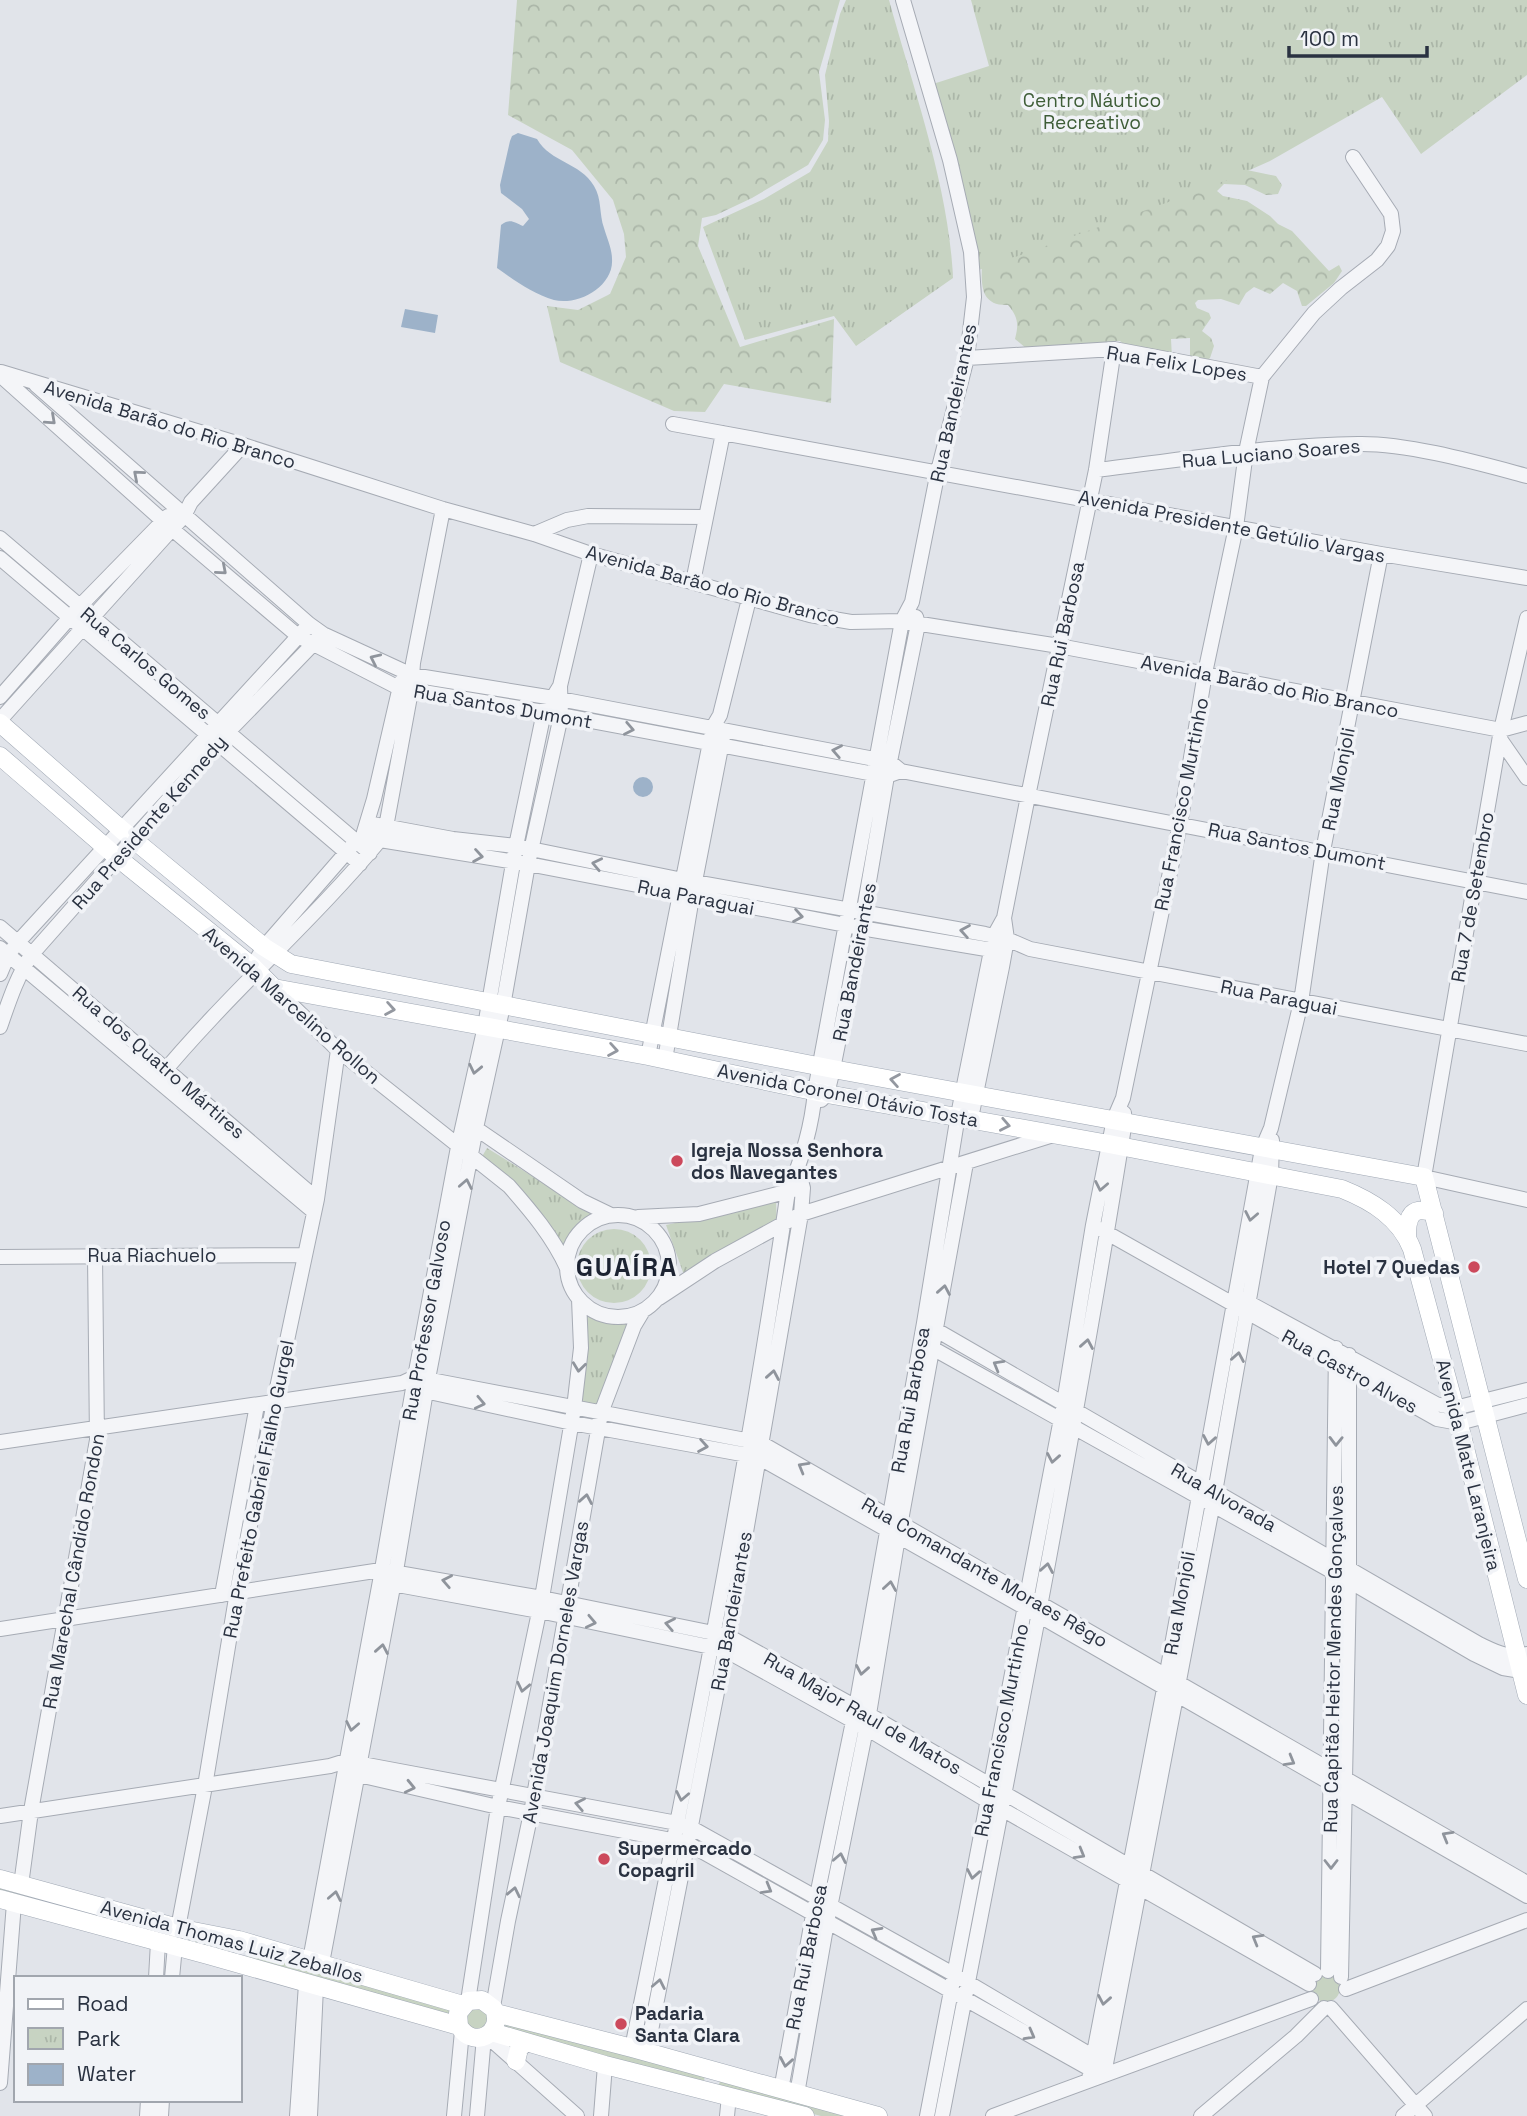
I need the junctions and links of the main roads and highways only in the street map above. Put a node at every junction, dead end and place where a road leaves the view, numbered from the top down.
1 (0, 722) edge
2 (0, 756) edge
3 (291, 964) joint
4 (353, 976) junction
5 (274, 988) joint
6 (351, 1002) junction
7 (581, 1020) junction
8 (579, 1044) junction
9 (762, 1055) junction
10 (757, 1079) junction
11 (1424, 1177) joint
12 (1434, 1213) junction
13 (1407, 1236) junction
14 (1527, 1579) edge
15 (1523, 1663) edge
16 (1527, 1695) edge
17 (0, 1879) edge
18 (7, 1901) edge
19 (239, 1940) junction
20 (208, 1955) junction
21 (466, 2003) junction
22 (494, 2010) junction
23 (460, 2028) junction
24 (488, 2035) junction
25 (525, 2042) junction
26 (510, 2056) road end
27 (712, 2071) junction
28 (684, 2085) junction
29 (805, 2116) edge
30 (878, 2116) edge

1 - 3 main road, Avenida Marcelino Rollon
2 - 5 main road, Avenida Marcelino Rollon
3 - 4 main road, Avenida Coronel Otávio Tosta
4 - 6 main road
4 - 7 main road, Avenida Coronel Otávio Tosta
5 - 6 main road, Avenida Coronel Otávio Tosta
6 -> 8 main road, Avenida Coronel Otávio Tosta
7 - 8 main road
7 - 9 main road, Avenida Coronel Otávio Tosta
8 -> 10 main road, Avenida Coronel Otávio Tosta
9 - 10 main road
11 -> 9 main road, Avenida Coronel Otávio Tosta
10 -> 13 main road, Avenida Coronel Otávio Tosta
11 - 12 main road, Avenida Mate Laranjeira
12 - 13 main road
12 - 14 main road, Avenida Mate Laranjeira
13 - 15 main road, Avenida Mate Laranjeira
15 - 16 main road, Avenida Mate Laranjeira
17 - 19 main road, Avenida Thomas Luiz Zeballos
18 - 20 main road, Avenida Thomas Luiz Zeballos
19 - 20 main road
19 - 21 main road, Avenida Thomas Luiz Zeballos
20 - 23 main road, Avenida Thomas Luiz Zeballos
21 - 22 main road, Avenida Thomas Luiz Zeballos
21 - 23 main road, Avenida Joaquim Dorneles Vargas
22 - 24 main road, Avenida Joaquim Dorneles Vargas
22 - 27 main road, Avenida Thomas Luiz Zeballos
23 - 24 main road, Avenida Thomas Luiz Zeballos
24 - 25 main road, Avenida Thomas Luiz Zeballos
25 - 26 main road
25 - 28 main road, Avenida Thomas Luiz Zeballos
27 - 28 main road
27 - 30 main road, Avenida Thomas Luiz Zeballos
28 - 29 main road, Avenida Thomas Luiz Zeballos

